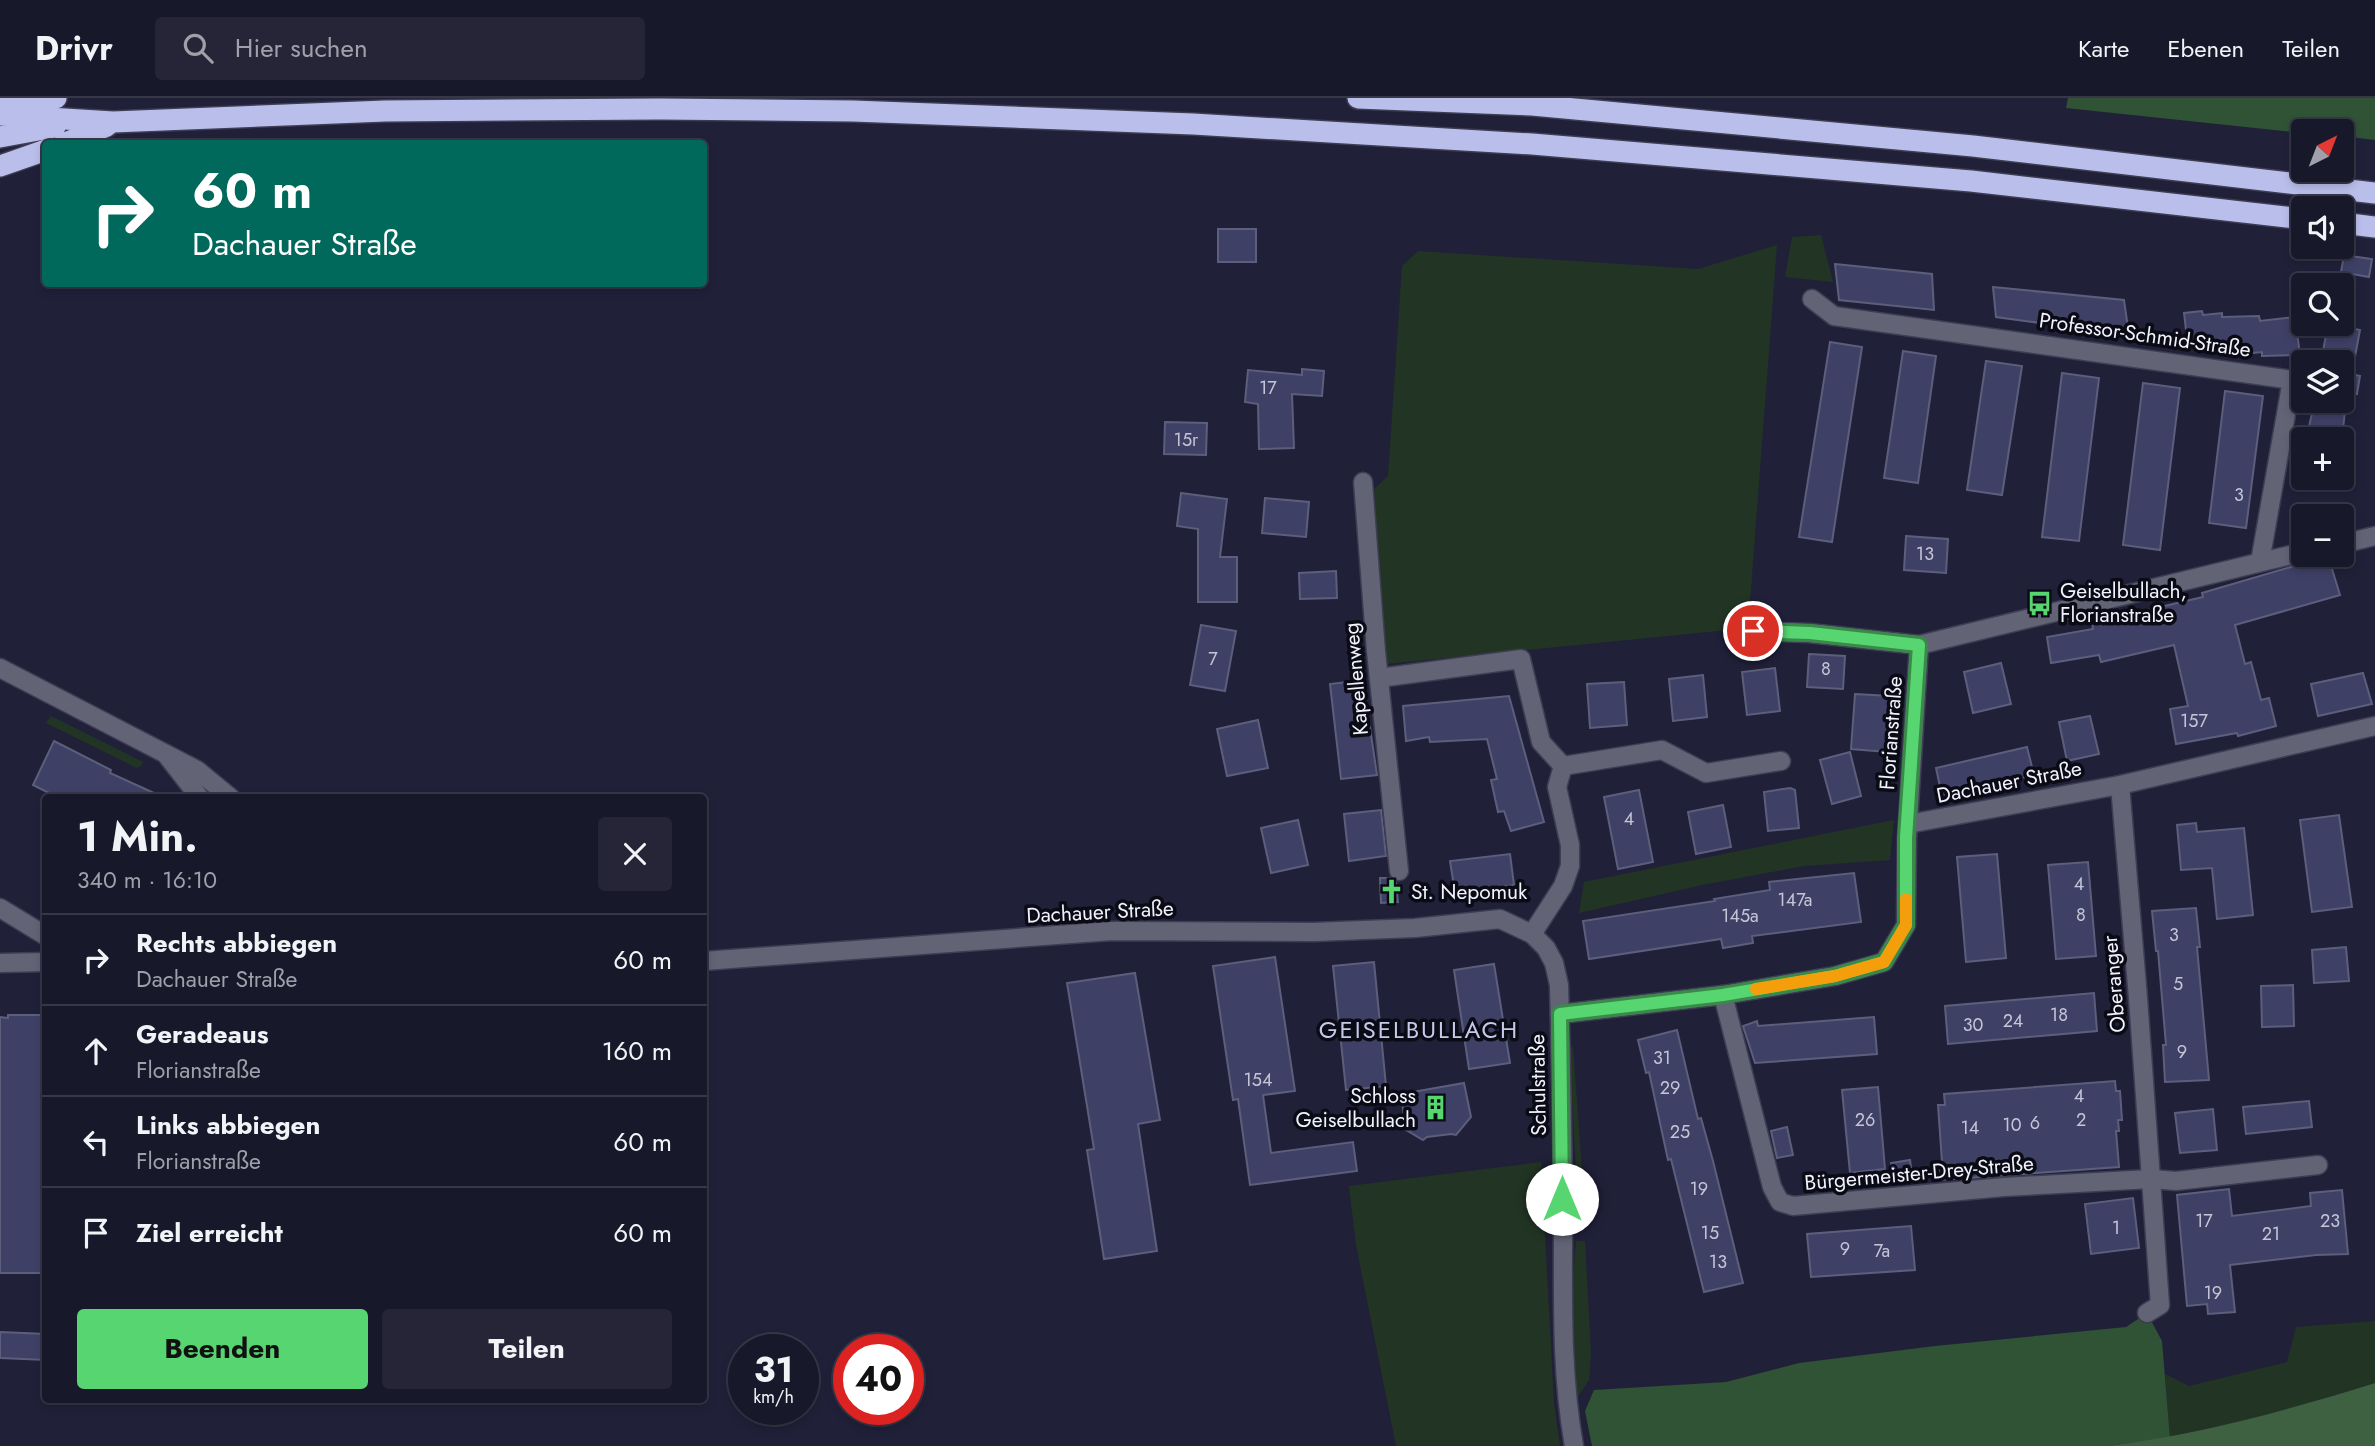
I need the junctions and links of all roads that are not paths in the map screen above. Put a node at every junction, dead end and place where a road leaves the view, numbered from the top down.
1 (56, 98) edge
2 (1358, 98) edge
3 (0, 108) edge
4 (0, 115) edge
5 (82, 121) junction
6 (113, 122) junction
7 (0, 137) edge
8 (72, 140) edge
9 (42, 151) edge
10 (0, 166) edge
11 (2375, 193) edge
12 (2291, 218) edge
13 (2354, 224) edge
14 (2375, 227) edge
15 (1812, 299) dead end
16 (1363, 482) dead end
17 (2375, 536) edge
18 (2354, 541) edge
19 (2291, 555) edge
20 (2260, 562) junction
21 (1753, 631) dead end
22 (1919, 645) junction
23 (0, 668) edge
24 (1379, 678) junction
25 (2375, 726) edge
26 (167, 754) junction
27 (1781, 761) dead end
28 (1563, 766) junction
29 (2120, 785) junction
30 (197, 794) edge
31 (227, 794) edge
32 (1908, 824) junction
33 (1399, 871) dead end
34 (0, 908) edge
35 (1500, 919) joint
36 (42, 934) edge
37 (1532, 934) junction
38 (707, 961) edge
39 (42, 962) edge
40 (0, 964) edge
41 (1723, 995) junction
42 (1560, 1014) junction
43 (2318, 1165) dead end
44 (2151, 1179) junction
45 (2147, 1313) dead end
46 (1574, 1446) edge

1 - 3 highway
2 - 11 highway
4 - 5 highway
5 - 6 highway
5 - 7 highway
6 - 8 highway
6 - 12 highway
9 - 10 highway
13 - 14 highway
15 - 20 street, Professor-Schmid-Straße
16 - 24 street, Kapellenweg
17 - 18 street
19 - 20 street
20 - 22 street
21 - 22 street
22 - 32 street, Florianstraße
23 - 26 street
24 - 28 street
24 - 33 street, Kapellenweg
25 - 29 street, Dachauer Straße
26 - 30 street
26 - 31 street
27 - 28 street
28 - 37 street
29 - 32 street, Dachauer Straße
29 - 44 street, Oberanger
32 - 41 street
34 - 36 street
35 - 37 street, Schulstraße
35 - 38 street, Dachauer Straße
37 - 42 street, Schulstraße
39 - 40 street
41 - 42 street
41 - 44 street, Bürgermeister-Drey-Straße
42 - 46 street, Schulstraße
43 - 44 street
44 - 45 street, Oberanger

